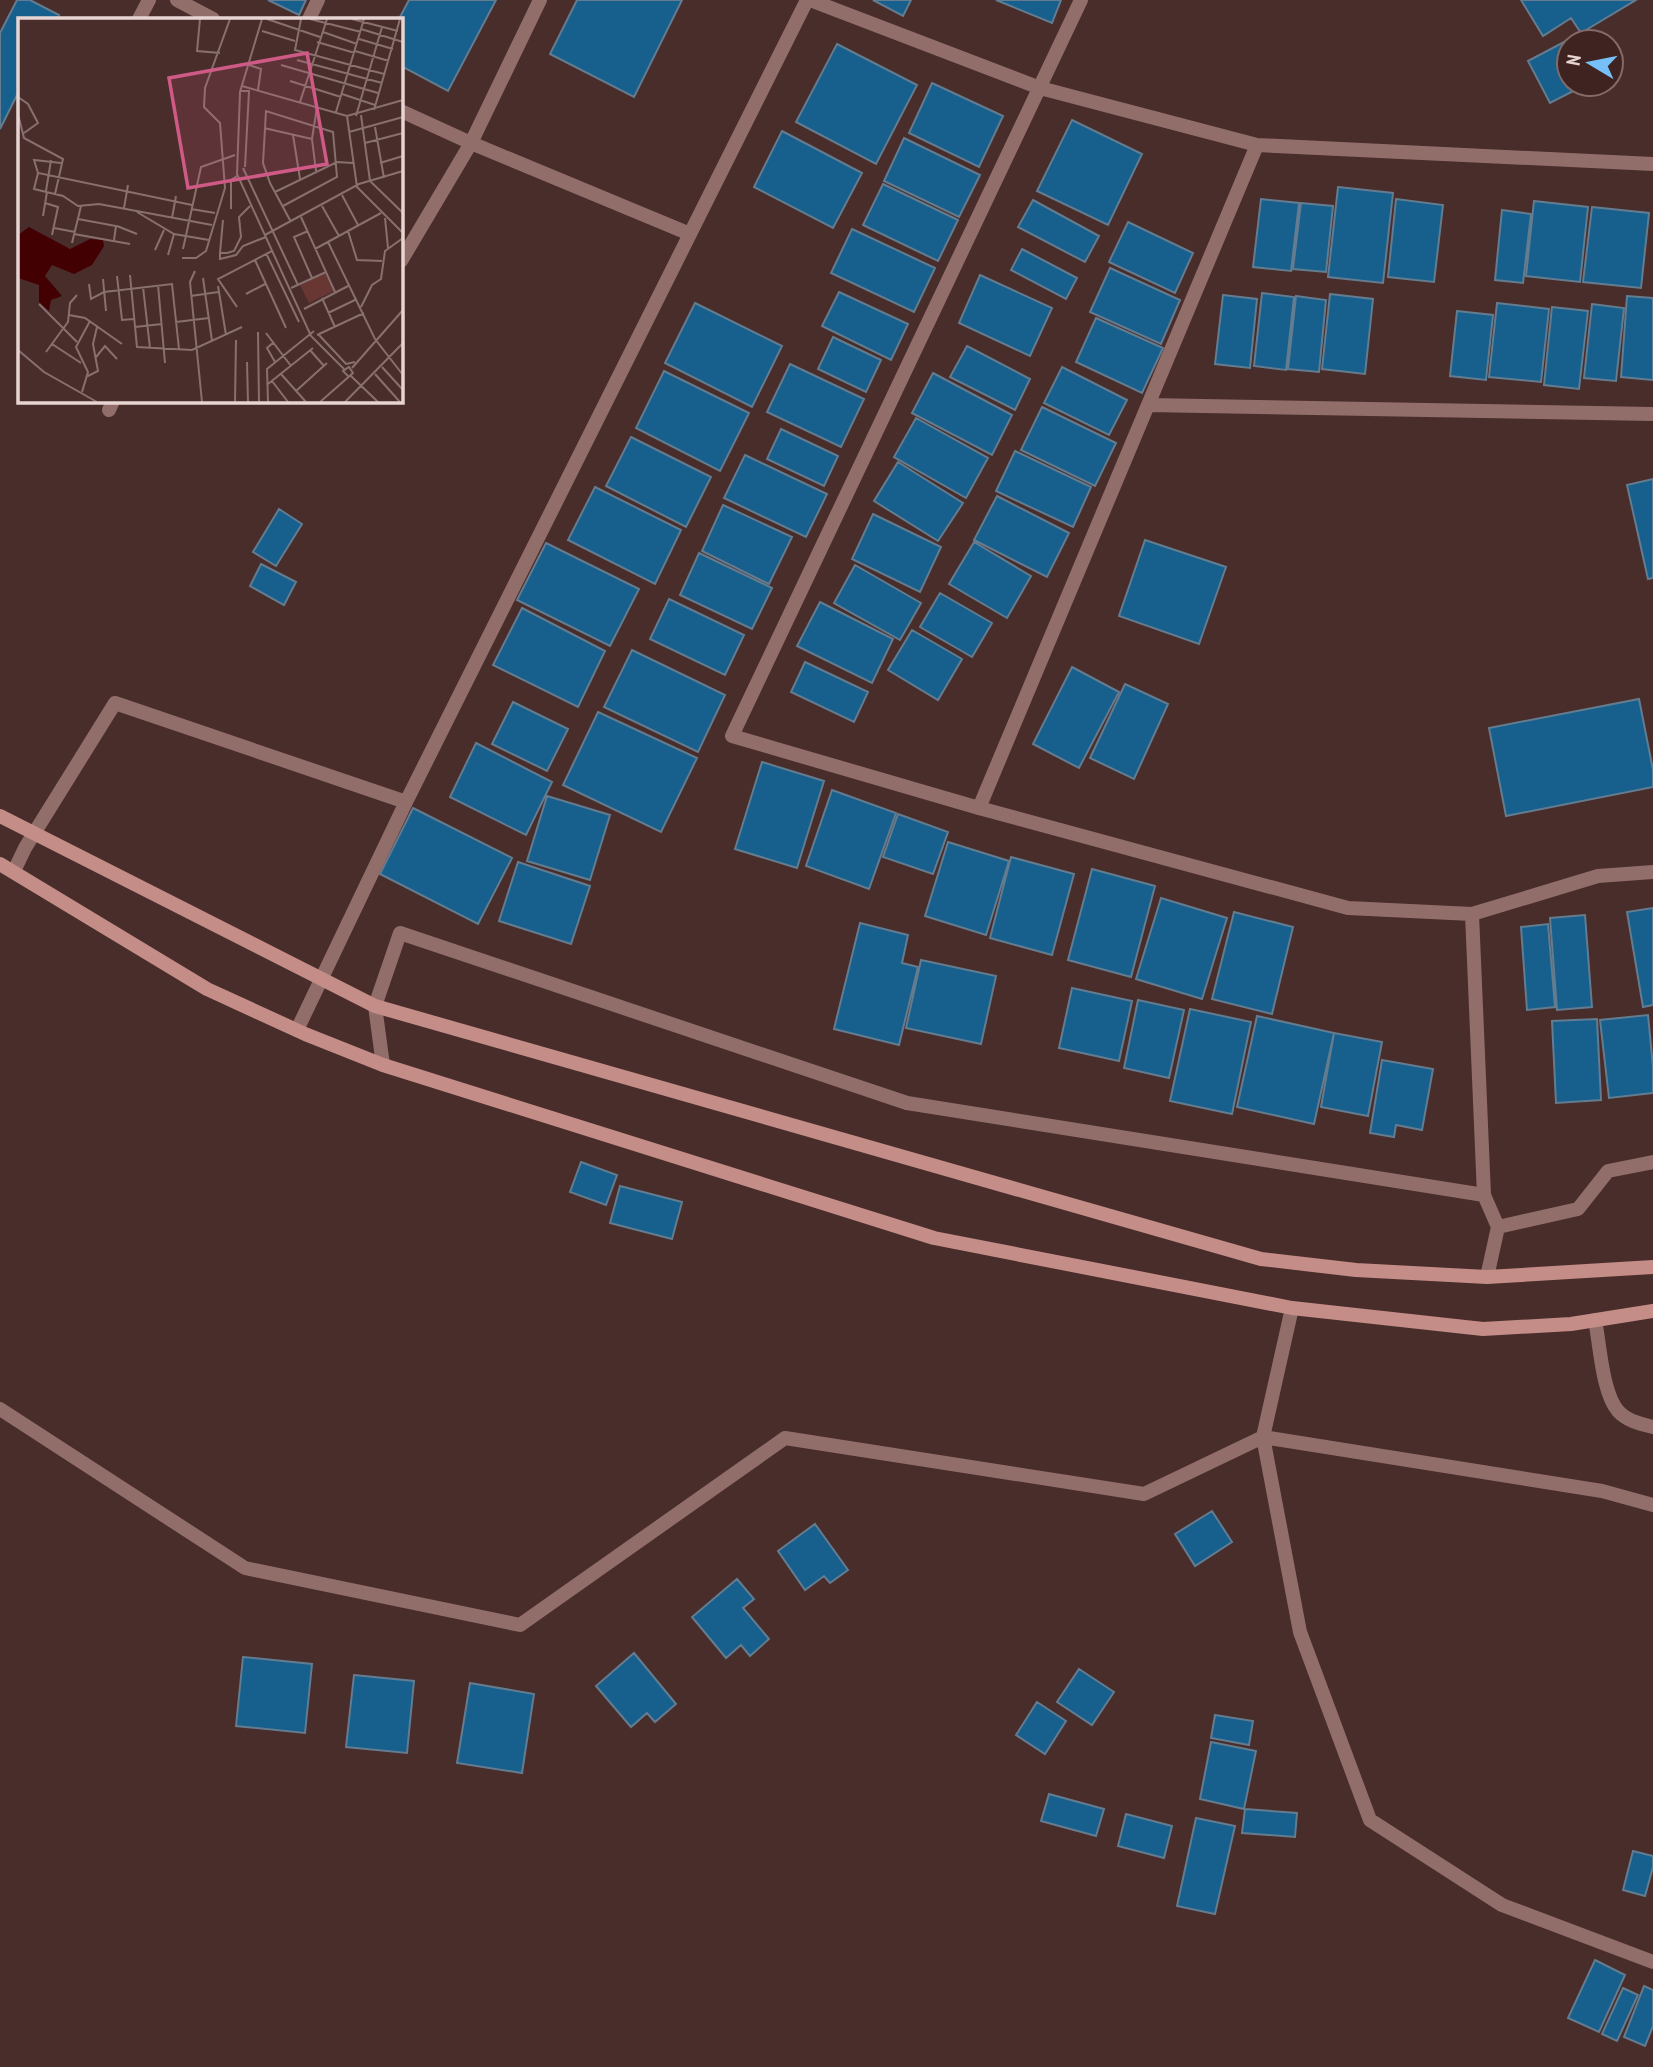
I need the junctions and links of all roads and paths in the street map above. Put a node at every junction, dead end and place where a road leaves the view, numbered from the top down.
1 (149, 0) edge
2 (177, 0) edge
3 (318, 0) edge
4 (540, 0) edge
5 (809, 0) edge
6 (1081, 0) edge
7 (140, 18) edge
8 (211, 18) edge
9 (309, 18) edge
10 (1040, 88) junction
11 (402, 111) edge
12 (471, 143) junction
13 (1257, 145) junction
14 (1653, 164) edge
15 (690, 234) junction
16 (402, 259) edge
17 (1148, 405) junction
18 (1653, 414) edge
19 (406, 802) junction
20 (979, 808) junction
21 (0, 816) edge
22 (33, 833) junction
23 (0, 864) edge
24 (14, 871) junction
25 (1653, 872) edge
26 (1472, 915) junction
27 (320, 979) junction
28 (375, 1006) junction
29 (297, 1030) junction
30 (383, 1065) junction
31 (1653, 1161) edge
32 (1484, 1195) junction
33 (1498, 1227) junction
34 (1653, 1267) edge
35 (1487, 1277) junction
36 (1292, 1308) junction
37 (1653, 1311) edge
38 (1595, 1320) junction
39 (0, 1409) edge
40 (1653, 1427) edge
41 (1263, 1437) junction
42 (1653, 1505) edge
43 (1653, 1962) edge

1 - 7 street
2 - 8 street
3 - 9 street
4 - 12 street
5 - 10 street
5 - 15 street
6 - 10 street
10 - 13 street
10 - 20 street
11 - 12 street
12 - 15 street
12 - 16 street
13 - 14 street
13 - 17 street
15 - 19 street
17 - 18 street
17 - 20 street
19 - 22 street
19 - 27 street
20 - 26 street
21 - 22 main road
22 - 24 street
22 - 27 main road
23 - 24 main road
24 - 29 main road
25 - 26 street
26 - 32 street
27 - 28 main road
27 - 29 street
28 - 30 street
28 - 32 street
28 - 35 main road
29 - 30 main road
30 - 36 main road
31 - 33 street
32 - 33 street
33 - 35 street
34 - 35 main road
36 - 38 main road
36 - 41 street
37 - 38 main road
38 - 40 street
39 - 41 street
41 - 42 street
41 - 43 street

